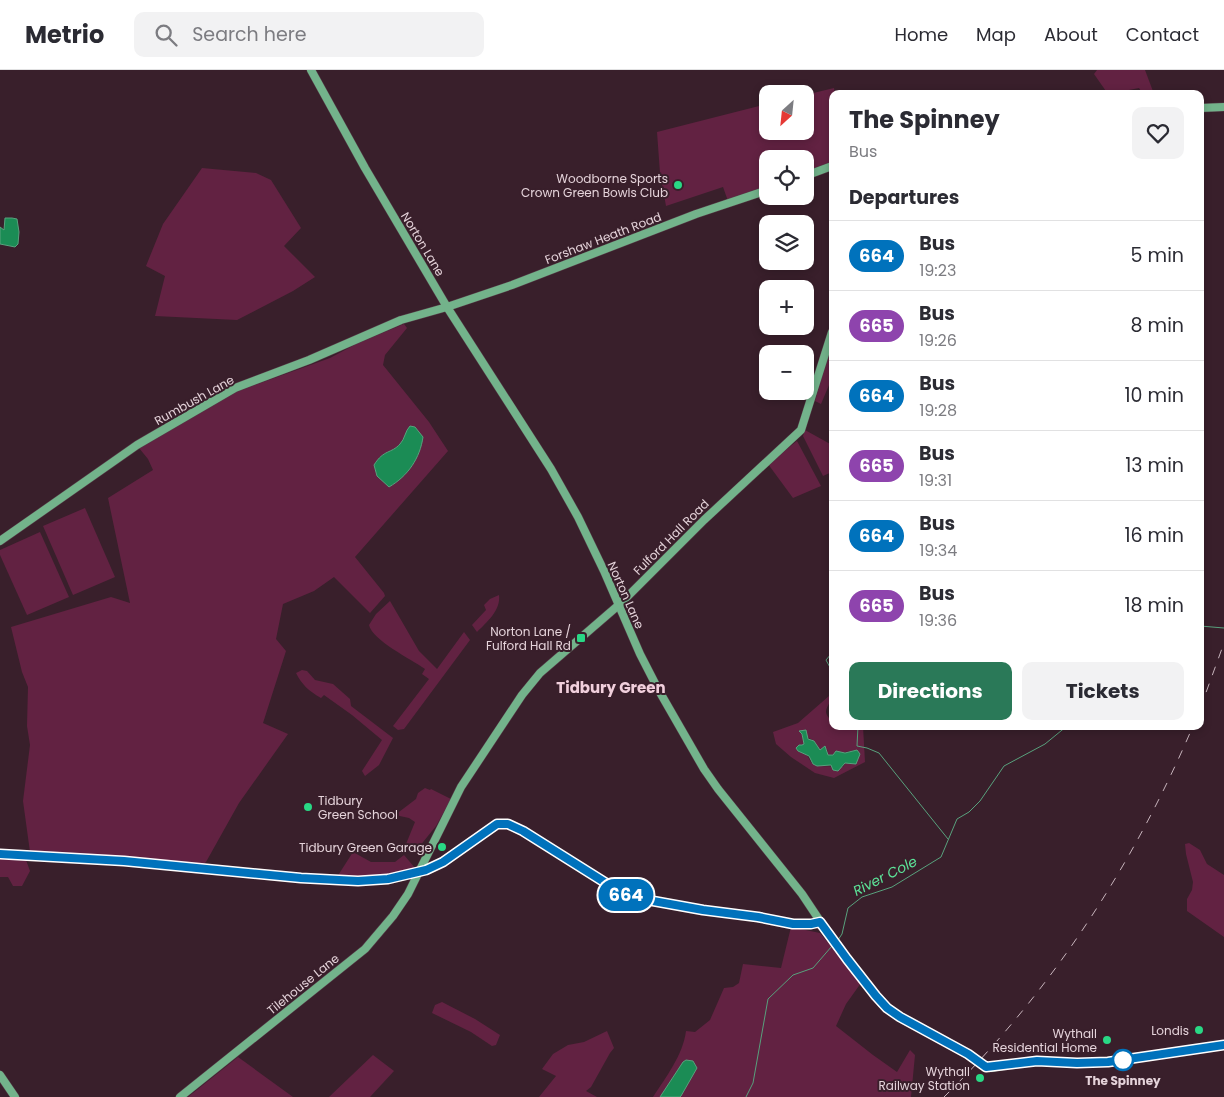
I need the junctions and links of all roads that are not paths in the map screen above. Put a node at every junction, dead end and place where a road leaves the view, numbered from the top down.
1 (312, 70) edge
2 (1224, 106) edge
3 (1204, 108) edge
4 (829, 167) edge
5 (814, 173) edge
6 (759, 193) edge
7 (447, 308) junction
8 (829, 341) edge
9 (0, 541) edge
10 (619, 605) junction
11 (0, 854) edge
12 (420, 871) junction
13 (820, 922) junction
14 (1224, 1045) edge
15 (0, 1075) edge
16 (15, 1097) edge
17 (180, 1097) edge

1 - 7 street, Norton Lane
2 - 3 street
4 - 5 street
6 - 7 street, Forshaw Heath Road
7 - 9 street, Rumbush Lane
7 - 10 street, Norton Lane
8 - 10 street, Fulford Hall Road
10 - 12 street, Fulford Hall Road
10 - 13 street, Norton Lane
11 - 12 street
12 - 13 street
12 - 17 street, Tilehouse Lane
13 - 14 street, Norton Lane
15 - 16 street

